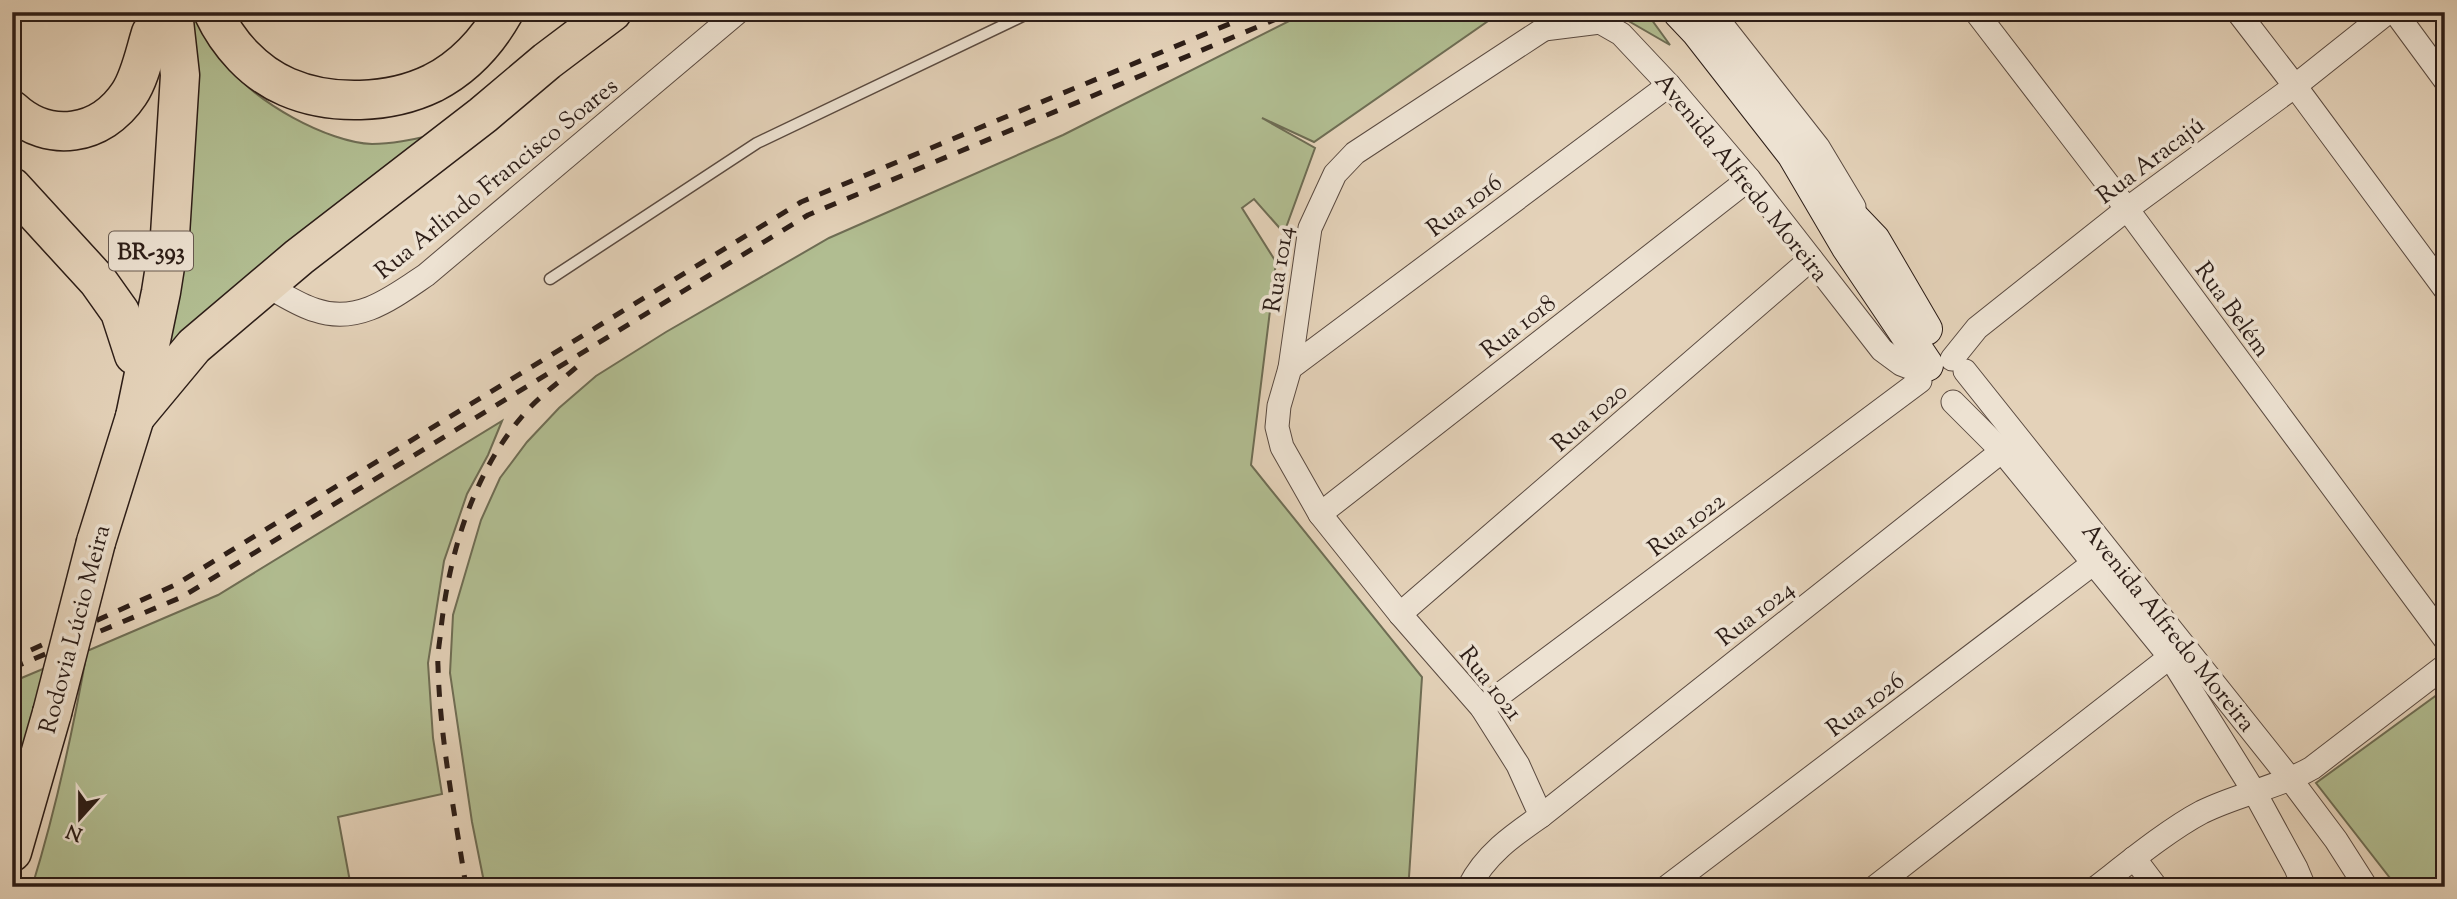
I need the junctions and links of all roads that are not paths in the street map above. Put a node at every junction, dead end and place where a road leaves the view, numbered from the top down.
1 (213, 12) edge
2 (504, 12) edge
3 (612, 12) edge
4 (738, 12) edge
5 (1031, 12) edge
6 (1679, 12) edge
7 (1712, 12) edge
8 (1976, 12) edge
9 (2238, 12) edge
10 (2388, 12) edge
11 (2395, 12) edge
12 (157, 19) edge
13 (1549, 21) edge
14 (2445, 80) edge
15 (1669, 85) junction
16 (2295, 86) junction
17 (12, 110) edge
18 (1789, 149) junction
19 (1749, 179) junction
20 (12, 187) edge
21 (2127, 209) junction
22 (1874, 240) junction
23 (1811, 259) junction
24 (550, 279) dead end
25 (265, 285) junction
26 (2445, 289) edge
27 (134, 355) junction
28 (1290, 368) junction
29 (1938, 379) junction
30 (135, 417) junction
31 (2002, 451) junction
32 (112, 487) junction
33 (1320, 514) junction
34 (2095, 562) junction
35 (1400, 614) junction
36 (2445, 639) edge
37 (2170, 657) junction
38 (2445, 666) edge
39 (1482, 708) junction
40 (2291, 780) junction
41 (2255, 793) junction
42 (1541, 816) junction
43 (12, 852) edge
44 (2134, 858) junction
45 (1469, 887) edge
46 (1667, 887) edge
47 (1875, 887) edge
48 (2097, 887) edge
49 (2157, 887) edge
50 (2304, 887) edge
51 (2366, 887) edge

1 - 2 highway
3 - 25 highway
4 - 25 street, Rua Arlindo Francisco Soares
5 - 24 lane
6 - 18 street, Avenida Alfredo Moreira
7 - 22 street, Avenida Alfredo Moreira
8 - 21 street, Rua Belém
9 - 16 street
10 - 16 street, Rua Aracajú
11 - 14 street
12 - 17 highway
12 - 27 highway, Rodovia Lúcio Meira / BR-393
12 - 30 highway, Rodovia Lúcio Meira
13 - 15 street, Avenida Alfredo Moreira
13 - 28 street, Rua 1014
15 - 19 street, Avenida Alfredo Moreira
15 - 28 street, Rua 1016
16 - 21 street, Rua Aracajú
16 - 26 street
18 - 22 street, Avenida Alfredo Moreira
18 - 29 street, Avenida Alfredo Moreira
19 - 23 street, Avenida Alfredo Moreira
19 - 33 street, Rua 1018
20 - 27 highway
21 - 29 street, Rua Aracajú
21 - 36 street, Rua Belém
22 - 29 street, Avenida Alfredo Moreira
23 - 29 street, Avenida Alfredo Moreira
23 - 35 street, Rua 1020
25 - 30 highway
27 - 32 highway, Rodovia Lúcio Meira / BR-393
28 - 33 street, Rua 1014
29 - 31 street, Avenida Alfredo Moreira
29 - 39 street, Rua 1022
29 - 40 street, Avenida Alfredo Moreira
30 - 32 highway, Rodovia Lúcio Meira / BR-393
31 - 34 street, Avenida Alfredo Moreira
31 - 42 street, Rua 1024
32 - 43 highway, Rodovia Lúcio Meira / BR-393, bridge
33 - 35 street, Rua 1021
34 - 37 street, Avenida Alfredo Moreira
34 - 46 street, Rua 1026
35 - 39 street, Rua 1021
37 - 41 street, Avenida Alfredo Moreira
37 - 47 street
38 - 40 street
39 - 42 street, Rua 1021
40 - 41 street
40 - 51 street, Avenida Alfredo Moreira
41 - 44 street
41 - 50 street, Avenida Alfredo Moreira
42 - 45 street
44 - 48 street
44 - 49 street

